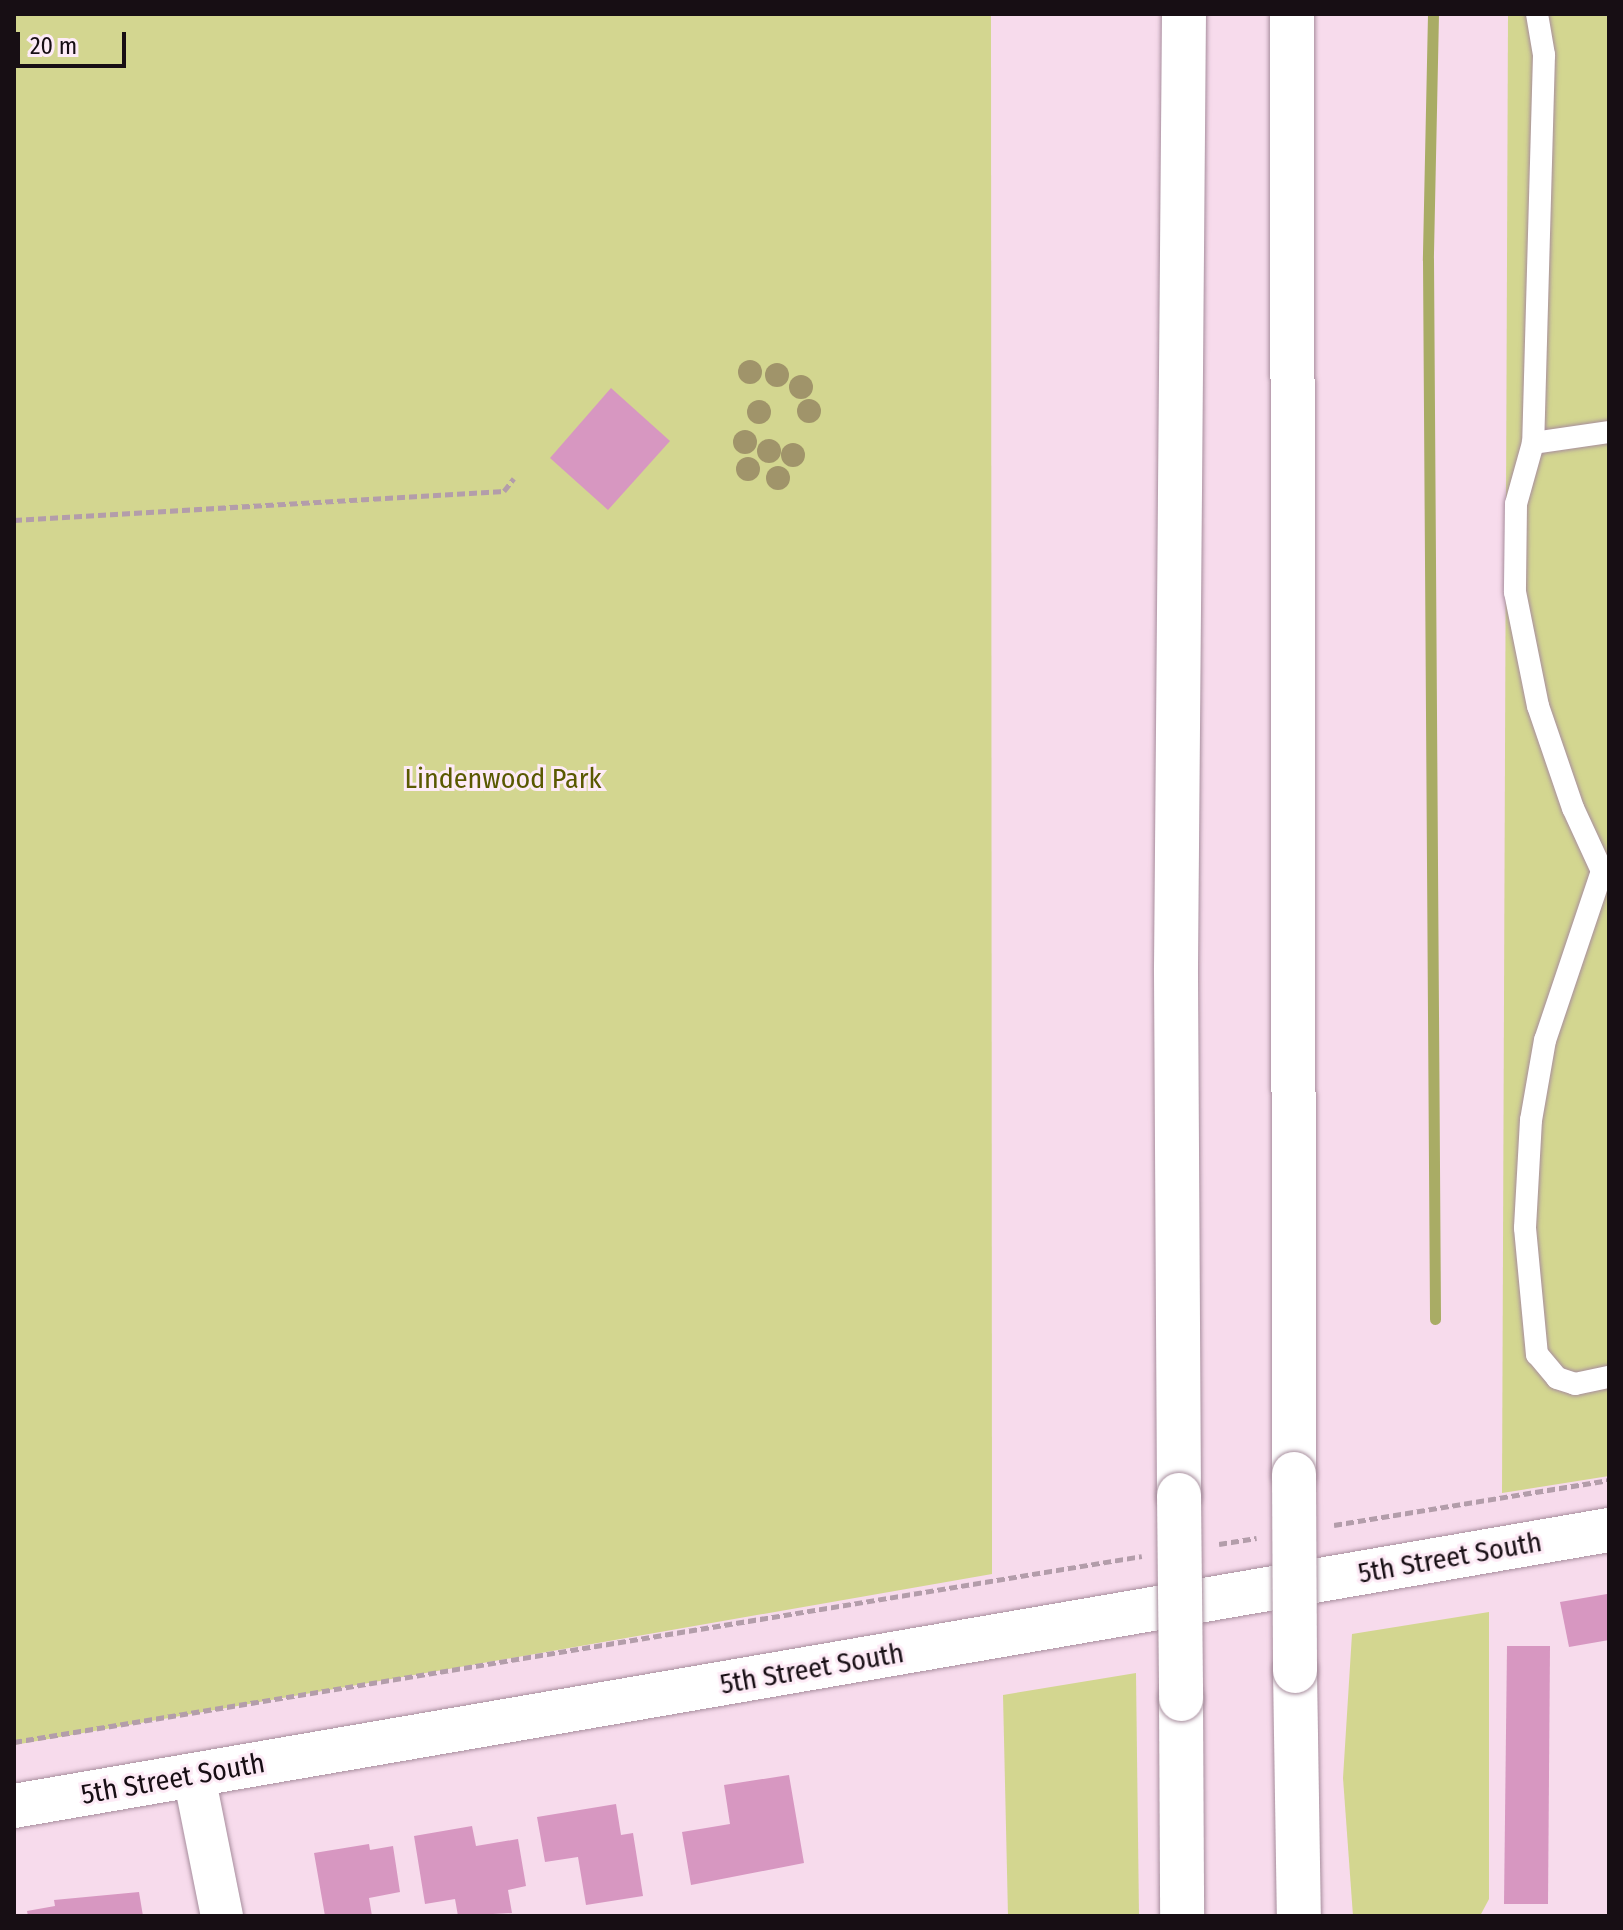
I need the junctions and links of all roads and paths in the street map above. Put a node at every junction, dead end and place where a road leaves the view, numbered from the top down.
1 (1184, 14) edge
2 (1292, 14) edge
3 (1537, 14) edge
4 (1609, 432) edge
5 (1533, 443) junction
6 (514, 478) dead end
7 (14, 520) edge
8 (1605, 870) edge
9 (1609, 1377) edge
10 (1609, 1480) edge
11 (1325, 1527) dead end
12 (1609, 1530) edge
13 (1262, 1537) dead end
14 (1215, 1545) dead end
15 (1152, 1555) dead end
16 (14, 1742) edge
17 (194, 1776) junction
18 (14, 1806) edge
19 (222, 1916) edge
20 (1182, 1916) edge
21 (1299, 1916) edge

1 - 20 main road, bridge
2 - 21 main road, bridge
3 - 5 lane
4 - 5 lane
5 - 8 lane
6 - 7 path
8 - 9 lane
10 - 11 path
12 - 17 main road, 5th Street South
13 - 14 path
15 - 16 path
17 - 18 main road, 5th Street South
17 - 19 street

